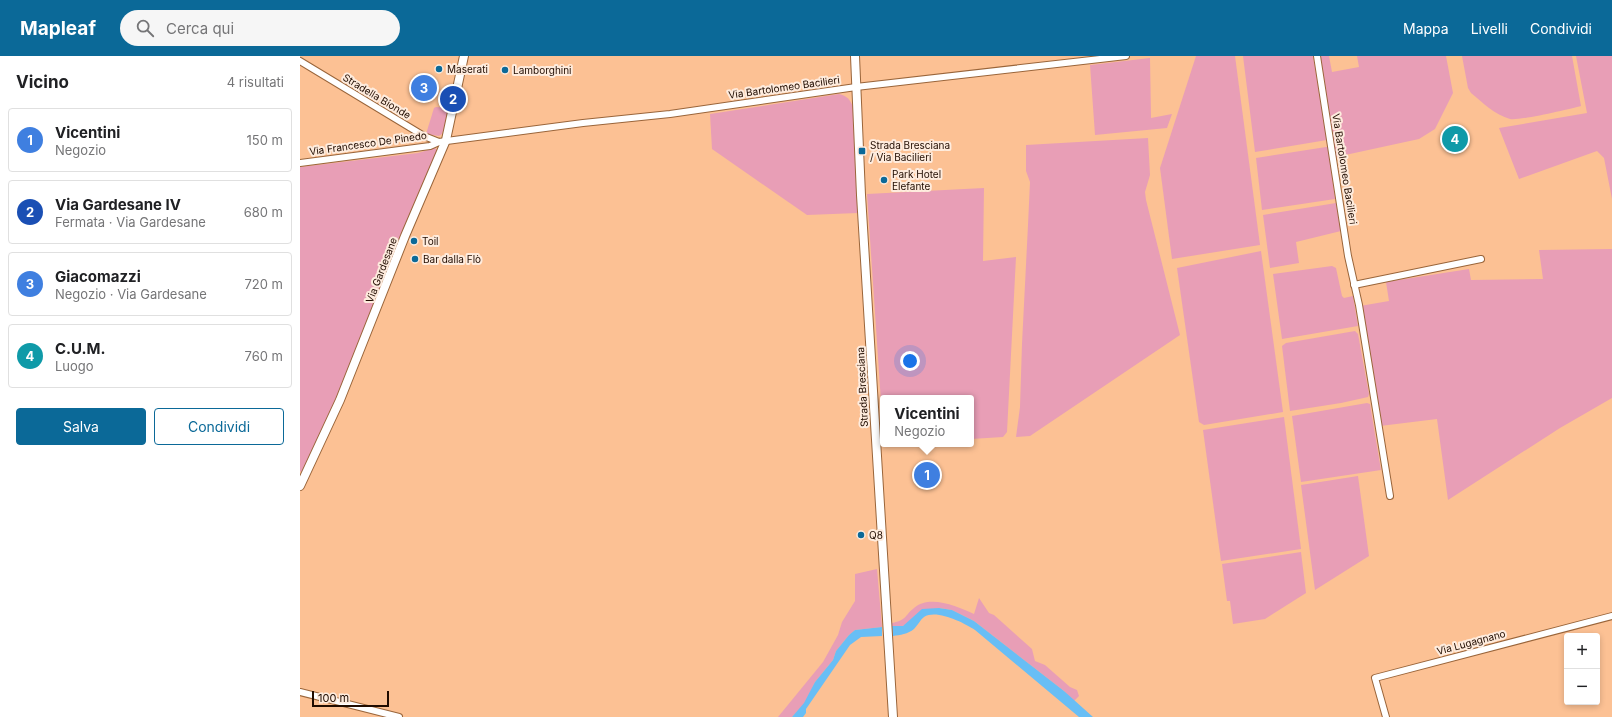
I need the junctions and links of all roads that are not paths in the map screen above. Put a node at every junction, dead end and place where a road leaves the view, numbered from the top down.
1 (464, 56) edge
2 (855, 56) edge
3 (1126, 56) edge
4 (1317, 56) edge
5 (300, 61) edge
6 (856, 88) junction
7 (442, 141) junction
8 (300, 163) edge
9 (1481, 259) dead end
10 (1354, 285) junction
11 (300, 486) edge
12 (1390, 496) dead end
13 (1612, 616) edge
14 (300, 692) edge
15 (399, 717) edge
16 (893, 717) edge
17 (1386, 717) edge

1 - 7 main road, Via Gardesane
2 - 6 main road, Strada Bresciana
3 - 6 street, Via Bartolomeo Bacilieri
4 - 10 street, Via Bartolomeo Bacilieri
5 - 7 street, Stradella Bionde
6 - 7 street, Via Bartolomeo Bacilieri
6 - 16 main road, Strada Bresciana
7 - 8 street, Via Francesco De Pinedo
7 - 11 main road, Via Gardesane
9 - 10 street
10 - 12 street, Via Bartolomeo Bacilieri
13 - 17 street, Via Lugagnano
14 - 15 street

